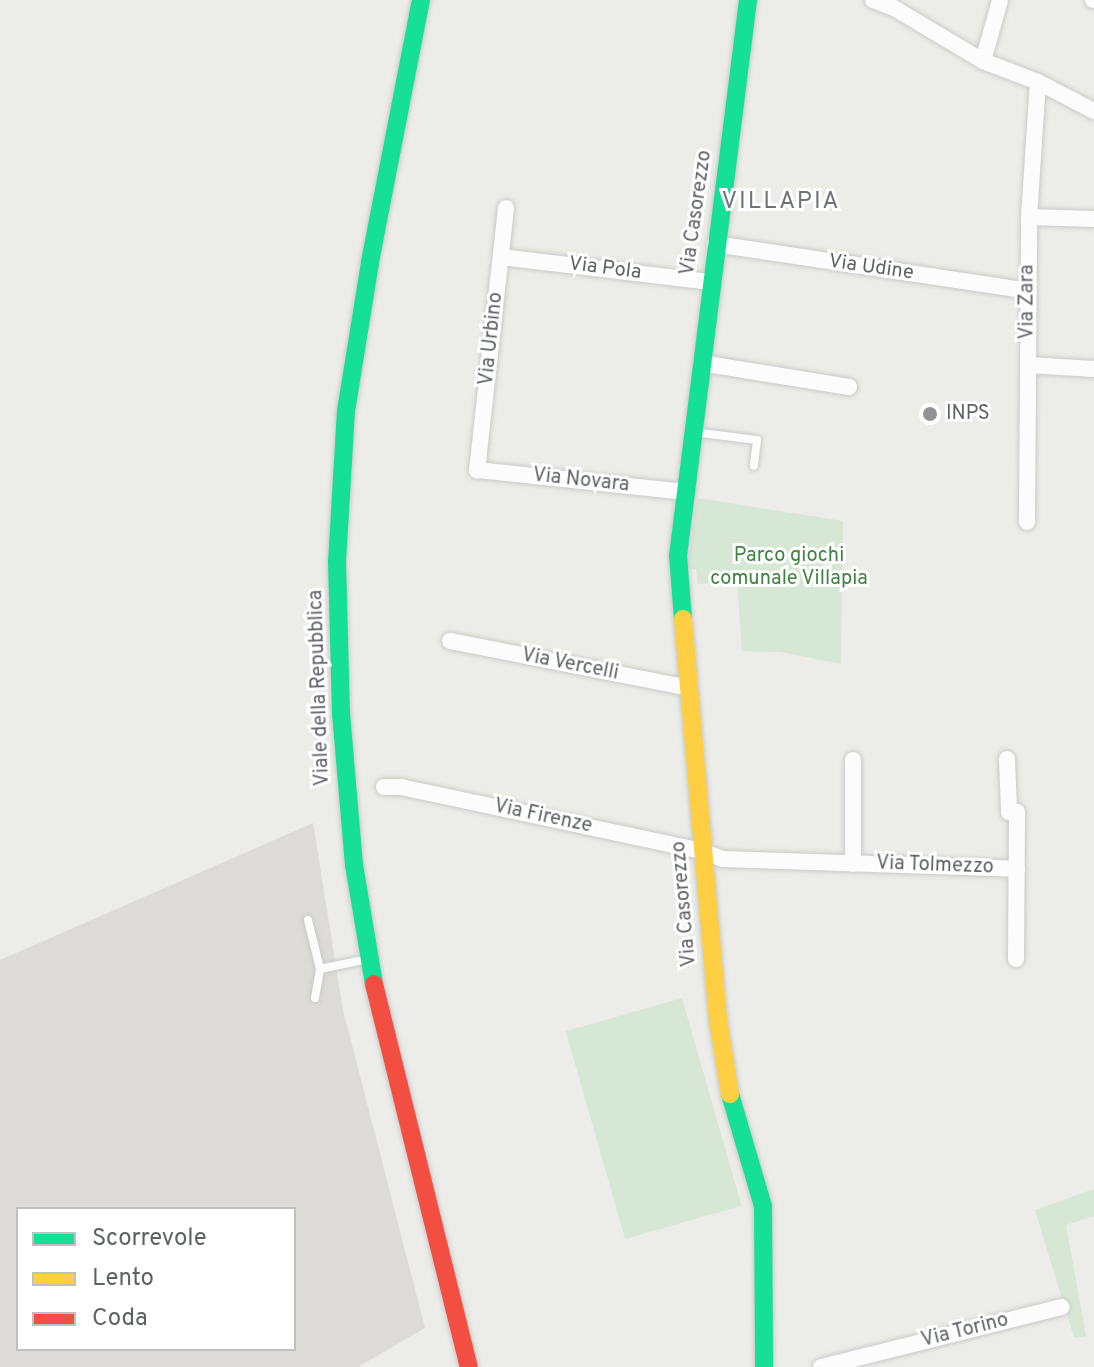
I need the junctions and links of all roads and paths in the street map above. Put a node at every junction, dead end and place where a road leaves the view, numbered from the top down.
1 (421, 0) edge
2 (748, 0) edge
3 (873, 0) edge
4 (1000, 0) edge
5 (983, 61) junction
6 (1038, 82) junction
7 (1094, 111) edge
8 (506, 208) dead end
9 (1029, 217) junction
10 (1094, 219) edge
11 (715, 244) junction
12 (501, 257) junction
13 (710, 282) junction
14 (1028, 291) junction
15 (701, 363) junction
16 (1028, 365) junction
17 (1094, 369) edge
18 (849, 387) dead end
19 (692, 432) junction
20 (754, 466) dead end
21 (477, 470) joint
22 (685, 492) junction
23 (1027, 522) dead end
24 (450, 641) dead end
25 (689, 688) junction
26 (1007, 759) dead end
27 (853, 760) dead end
28 (384, 787) dead end
29 (701, 851) junction
30 (853, 864) junction
31 (1017, 869) junction
32 (308, 920) dead end
33 (369, 959) junction
34 (1016, 959) dead end
35 (320, 969) junction
36 (315, 998) dead end
37 (1062, 1307) dead end
38 (469, 1367) edge
39 (764, 1367) edge
40 (821, 1367) edge

1 - 33 street, Viale della Repubblica
2 - 11 street, Via Casorezzo
3 - 5 street
4 - 5 street
5 - 6 street
6 - 7 street
6 - 9 street, Via Zara
8 - 12 street, Via Urbino
9 - 10 street
9 - 14 street, Via Zara
11 - 13 street, Via Casorezzo
11 - 14 street, Via Udine
12 - 13 street, Via Pola
12 - 21 street, Via Urbino
13 - 15 street, Via Casorezzo
14 - 16 street, Via Zara
15 - 18 street
15 - 19 street, Via Casorezzo
16 - 17 street
16 - 23 street, Via Zara
19 - 20 lane
19 - 22 street, Via Casorezzo
21 - 22 street, Via Novara
22 - 25 street, Via Casorezzo
24 - 25 street, Via Vercelli
25 - 29 street, Via Casorezzo
26 - 31 street
27 - 30 street, Via Tolmezzo
28 - 29 street, Via Firenze
29 - 30 street, Via Tolmezzo
29 - 39 street, Via Casorezzo
30 - 31 street, Via Tolmezzo
31 - 34 street
32 - 35 lane
33 - 35 lane
33 - 38 street, Viale della Repubblica
35 - 36 lane
37 - 40 street, Via Torino

